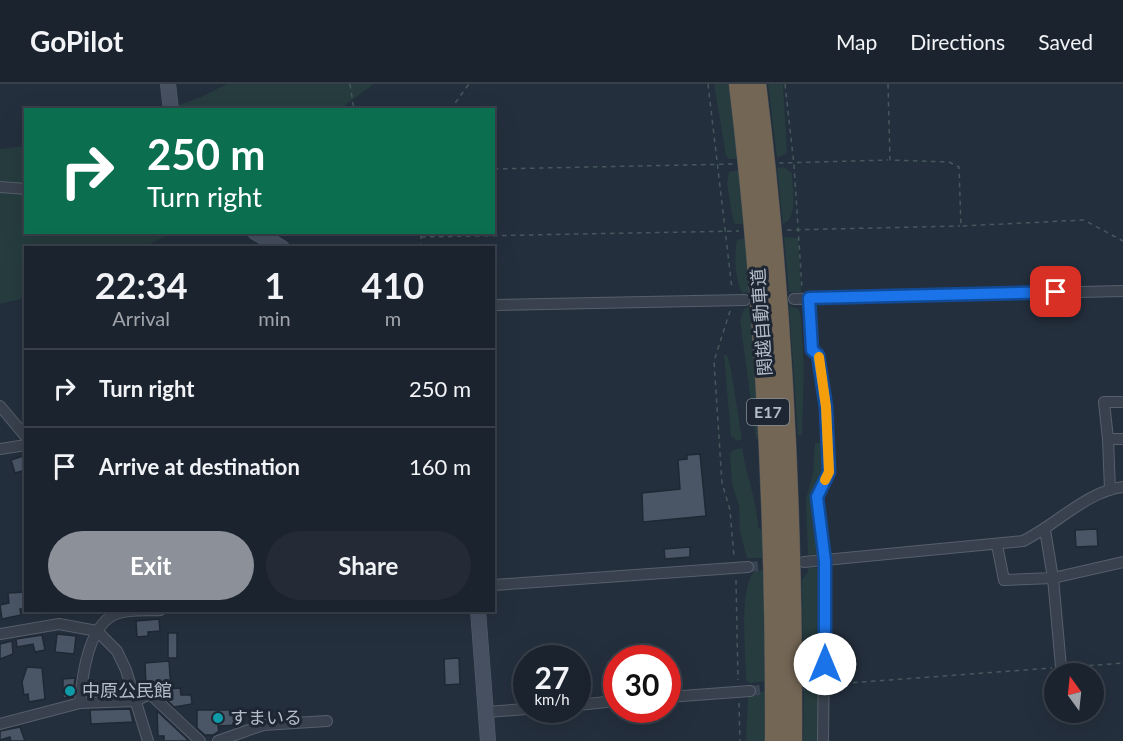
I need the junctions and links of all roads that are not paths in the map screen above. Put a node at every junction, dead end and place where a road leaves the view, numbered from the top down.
1 (168, 84) edge
2 (739, 84) edge
3 (756, 84) edge
4 (171, 108) edge
5 (0, 188) edge
6 (24, 189) edge
7 (258, 234) edge
8 (279, 246) edge
9 (1123, 291) edge
10 (745, 300) dead end
11 (495, 305) edge
12 (1123, 402) edge
13 (0, 406) edge
14 (24, 436) edge
15 (1123, 439) edge
16 (1108, 440) junction
17 (24, 445) edge
18 (0, 449) edge
19 (1123, 487) edge
20 (1110, 490) junction
21 (1045, 530) junction
22 (997, 545) junction
23 (825, 561) junction
24 (804, 562) dead end
25 (1123, 562) edge
26 (748, 567) tunnel mouth
27 (1053, 578) junction
28 (495, 585) edge
29 (116, 612) edge
30 (478, 612) edge
31 (97, 631) junction
32 (0, 634) edge
33 (1061, 663) edge
34 (813, 685) tunnel mouth
35 (825, 685) junction
36 (744, 691) tunnel mouth
37 (681, 696) edge
38 (135, 701) junction
39 (80, 703) junction
40 (513, 710) edge
41 (487, 712) junction
42 (327, 721) dead end
43 (0, 724) edge
44 (148, 741) edge
45 (200, 741) edge
46 (218, 741) edge
47 (488, 741) edge
48 (775, 741) edge
49 (792, 741) edge
50 (823, 741) edge

1 - 4 main road
2 - 48 highway, 関越自動車道 / E17
3 - 49 highway, 関越自動車道 / E17
5 - 6 street
7 - 8 main road
9 - 23 street
10 - 11 street
12 - 16 street
13 - 14 street
15 - 16 street
16 - 20 street
17 - 18 street
19 - 20 street
20 - 21 street
21 - 22 street
21 - 27 street
22 - 23 street
22 - 27 street
23 - 24 street
23 - 35 street
25 - 27 street
26 - 28 street
27 - 33 street
29 - 31 street
30 - 41 main road
31 - 32 street
31 - 38 street
31 - 39 street
34 - 35 street
35 - 50 street
36 - 37 street
38 - 39 street
38 - 44 street
38 - 45 street
39 - 43 street
40 - 41 street
41 - 47 main road
42 - 46 street

